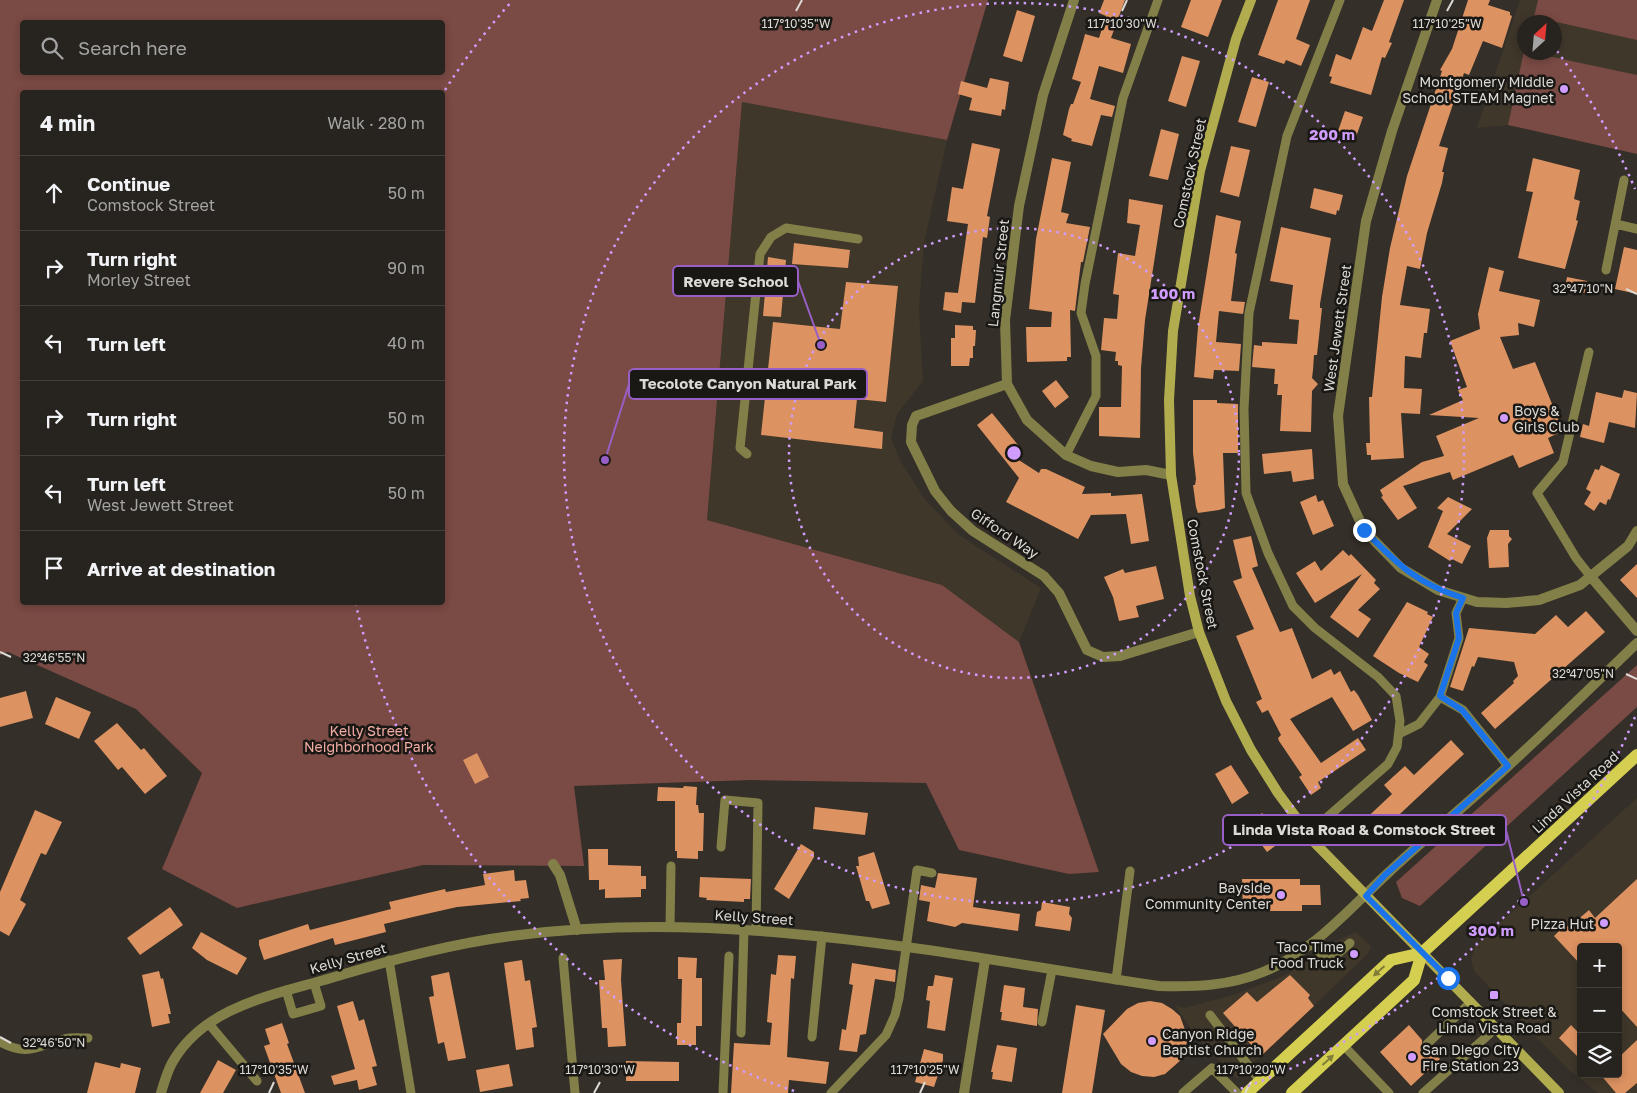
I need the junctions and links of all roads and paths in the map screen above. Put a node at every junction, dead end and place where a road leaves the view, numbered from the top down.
1 (1074, 0) edge
2 (1158, 0) edge
3 (1251, 0) edge
4 (1340, 0) edge
5 (1438, 0) edge
6 (1624, 180) dead end
7 (1616, 224) junction
8 (1637, 229) edge
9 (858, 239) dead end
10 (1606, 270) dead end
11 (1589, 352) dead end
12 (1007, 384) junction
13 (747, 454) dead end
14 (1066, 455) junction
15 (1171, 474) junction
16 (1637, 532) edge
17 (1591, 577) junction
18 (1463, 598) junction
19 (1637, 631) edge
20 (1199, 632) junction
21 (1637, 643) edge
22 (1440, 696) junction
23 (1399, 734) junction
24 (1637, 755) edge
25 (1508, 766) junction
26 (1308, 834) junction
27 (721, 847) dead end
28 (553, 864) dead end
29 (671, 866) dead end
30 (1130, 871) dead end
31 (932, 873) dead end
32 (1366, 896) junction
33 (670, 927) junction
34 (744, 929) junction
35 (577, 930) junction
36 (756, 930) junction
37 (822, 936) junction
38 (1350, 943) dead end
39 (1312, 944) junction
40 (906, 948) junction
41 (1422, 953) junction
42 (729, 956) dead end
43 (563, 958) dead end
44 (389, 960) junction
45 (985, 960) junction
46 (1052, 970) junction
47 (1116, 980) junction
48 (314, 982) junction
49 (286, 990) junction
50 (1471, 1002) junction
51 (1210, 1015) dead end
52 (1042, 1022) dead end
53 (209, 1024) junction
54 (1495, 1029) junction
55 (741, 1033) dead end
56 (88, 1038) dead end
57 (812, 1038) dead end
58 (0, 1042) edge
59 (1427, 1044) dead end
60 (1344, 1046) junction
61 (257, 1081) dead end
62 (1260, 1081) junction
63 (161, 1093) edge
64 (411, 1093) edge
65 (575, 1093) edge
66 (723, 1093) edge
67 (831, 1093) edge
68 (964, 1093) edge
69 (1183, 1093) edge
70 (1237, 1093) edge
71 (1248, 1093) edge
72 (1292, 1093) edge
73 (1389, 1093) edge
74 (1423, 1093) edge
75 (1559, 1093) edge

1 - 12 street, Langmuir Street
2 - 14 lane
3 - 15 street, Comstock Street
4 - 23 lane
5 - 18 street, West Jewett Street
6 - 7 lane
7 - 8 lane
7 - 10 lane
9 - 13 lane
11 - 17 lane
12 - 14 street, Langmuir Street
12 - 20 street, Gifford Way
14 - 15 street, Langmuir Street
15 - 20 street, Comstock Street
16 - 17 street, West Jewett Street
17 - 18 street, West Jewett Street
17 - 19 street
18 - 22 lane
20 - 26 street, Comstock Street
21 - 25 street, Kelly Street
22 - 23 lane
22 - 25 lane
23 - 26 lane
24 - 41 main road, Linda Vista Road
25 - 32 street, Kelly Street
26 - 32 street, Comstock Street
27 - 36 lane
28 - 35 street
29 - 33 lane
30 - 47 lane
31 - 40 lane
32 - 39 street, Kelly Street
32 - 41 street, Comstock Street
33 - 34 street, Kelly Street
33 - 35 street, Kelly Street
34 - 36 street, Kelly Street
34 - 55 lane
35 - 44 street, Kelly Street
36 - 37 street, Kelly Street
37 - 40 street, Kelly Street
37 - 57 lane
38 - 39 lane
39 - 47 street, Kelly Street
40 - 45 street, Kelly Street
40 - 67 lane
41 - 50 street, Comstock Street
41 - 60 main road
41 -> 62 main road, Linda Vista Road
42 - 66 lane
43 - 65 lane
44 - 48 street, Kelly Street
44 - 64 lane
45 - 46 street, Kelly Street
45 - 68 street
46 - 47 street, Kelly Street
46 - 52 lane
48 - 49 street, Kelly Street
48 - 49 lane
49 - 53 street, Kelly Street
50 - 54 street, Comstock Street
50 - 59 lane
51 - 62 lane
53 - 61 lane
53 - 63 street, Kelly Street
54 - 74 lane
54 - 75 street, Comstock Street
56 - 58 lane
72 -> 60 main road
60 - 73 lane
62 - 71 main road, Linda Vista Road
69 - 70 lane

